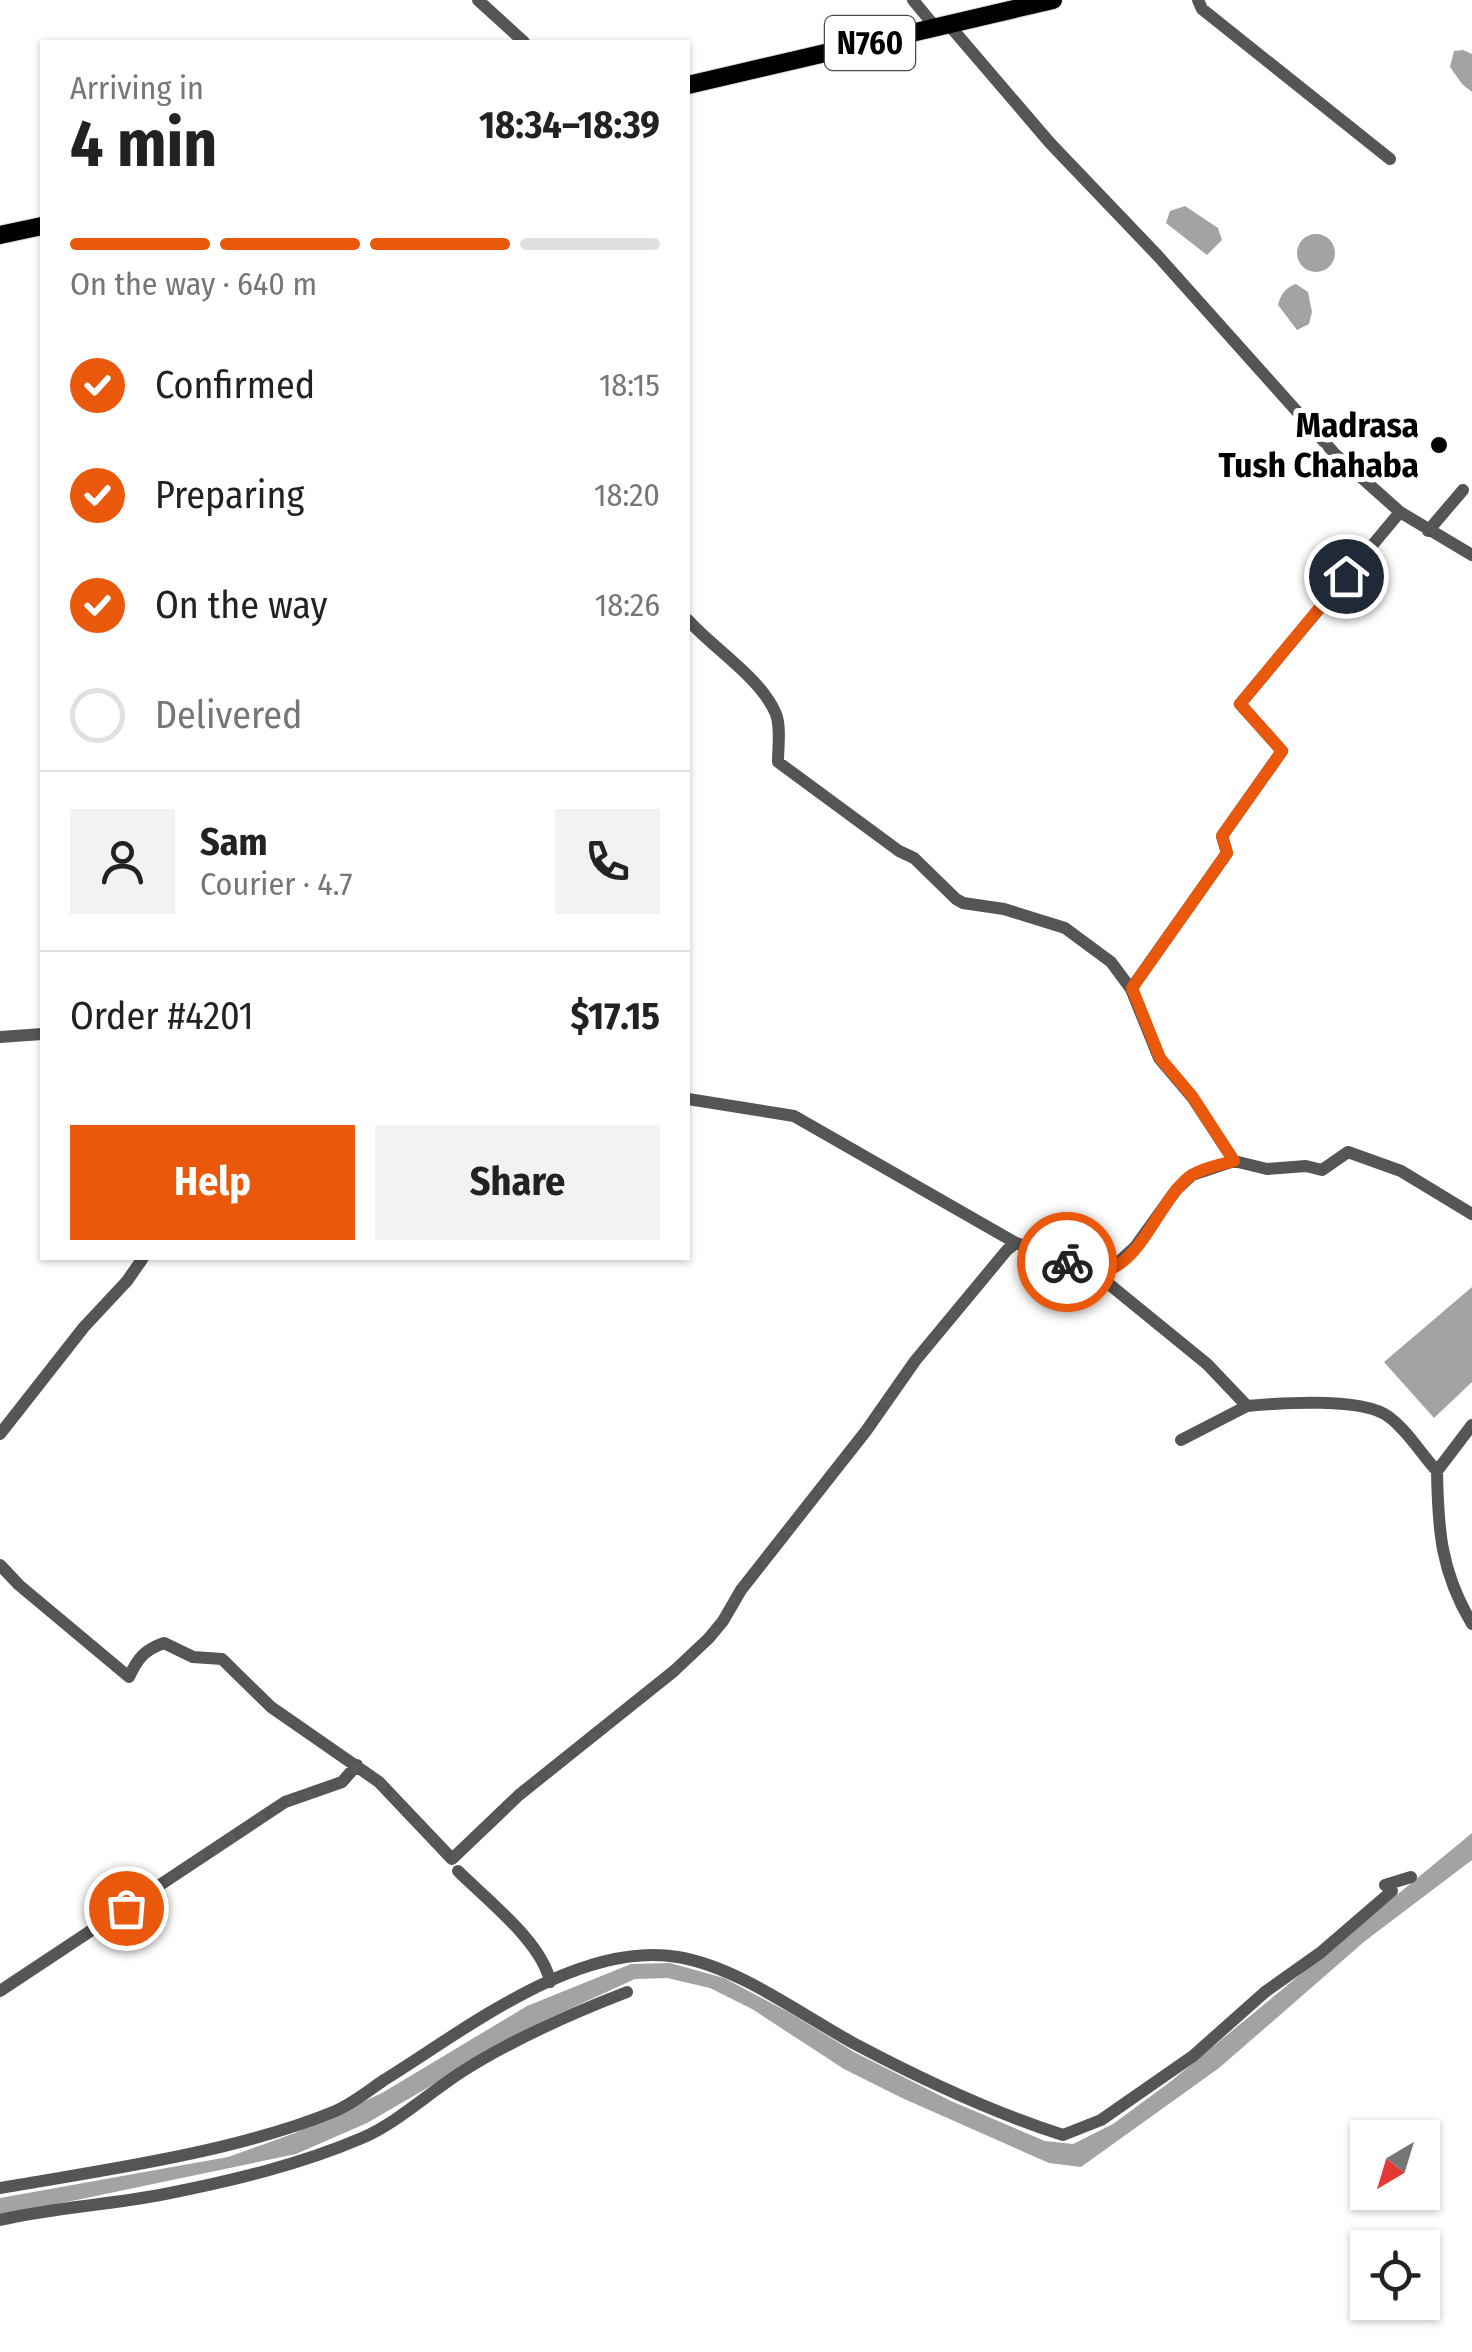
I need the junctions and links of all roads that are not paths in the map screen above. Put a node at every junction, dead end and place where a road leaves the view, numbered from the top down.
1 (478, 0) edge
2 (912, 0) edge
3 (1053, 0) edge
4 (1198, 0) edge
5 (942, 27) junction
6 (522, 40) edge
7 (690, 85) edge
8 (1390, 159) dead end
9 (40, 226) edge
10 (0, 235) edge
11 (1463, 490) dead end
12 (1400, 512) junction
13 (1428, 531) junction
14 (1469, 550) edge
15 (690, 622) edge
16 (1132, 988) junction
17 (40, 1034) edge
18 (0, 1036) edge
19 (690, 1099) edge
20 (1234, 1161) junction
21 (1472, 1214) edge
22 (1016, 1243) junction
23 (141, 1260) edge
24 (1092, 1271) junction
25 (1248, 1406) junction
26 (1472, 1425) edge
27 (0, 1434) edge
28 (1180, 1440) dead end
29 (1436, 1472) junction
30 (0, 1565) edge
31 (1472, 1624) edge
32 (357, 1765) junction
33 (458, 1871) dead end
34 (1411, 1877) dead end
35 (550, 1982) junction
36 (0, 1991) edge
37 (627, 1992) dead end
38 (0, 2188) edge
39 (0, 2220) edge

1 - 6 street
2 - 5 street
3 - 5 highway, N760
4 - 8 street
5 - 7 highway, N760
5 - 12 street
9 - 10 highway
11 - 13 street
12 - 13 street
12 - 16 street
13 - 14 street
15 - 16 street
16 - 20 street
17 - 18 street
19 - 22 street
20 - 21 street
20 - 24 street
22 - 24 street
22 - 32 street
23 - 27 street
24 - 25 street
25 - 28 street
25 - 29 street
26 - 29 street
29 - 31 street
30 - 32 street
32 - 36 street
33 - 35 street
34 - 35 street
35 - 38 street
37 - 39 street

